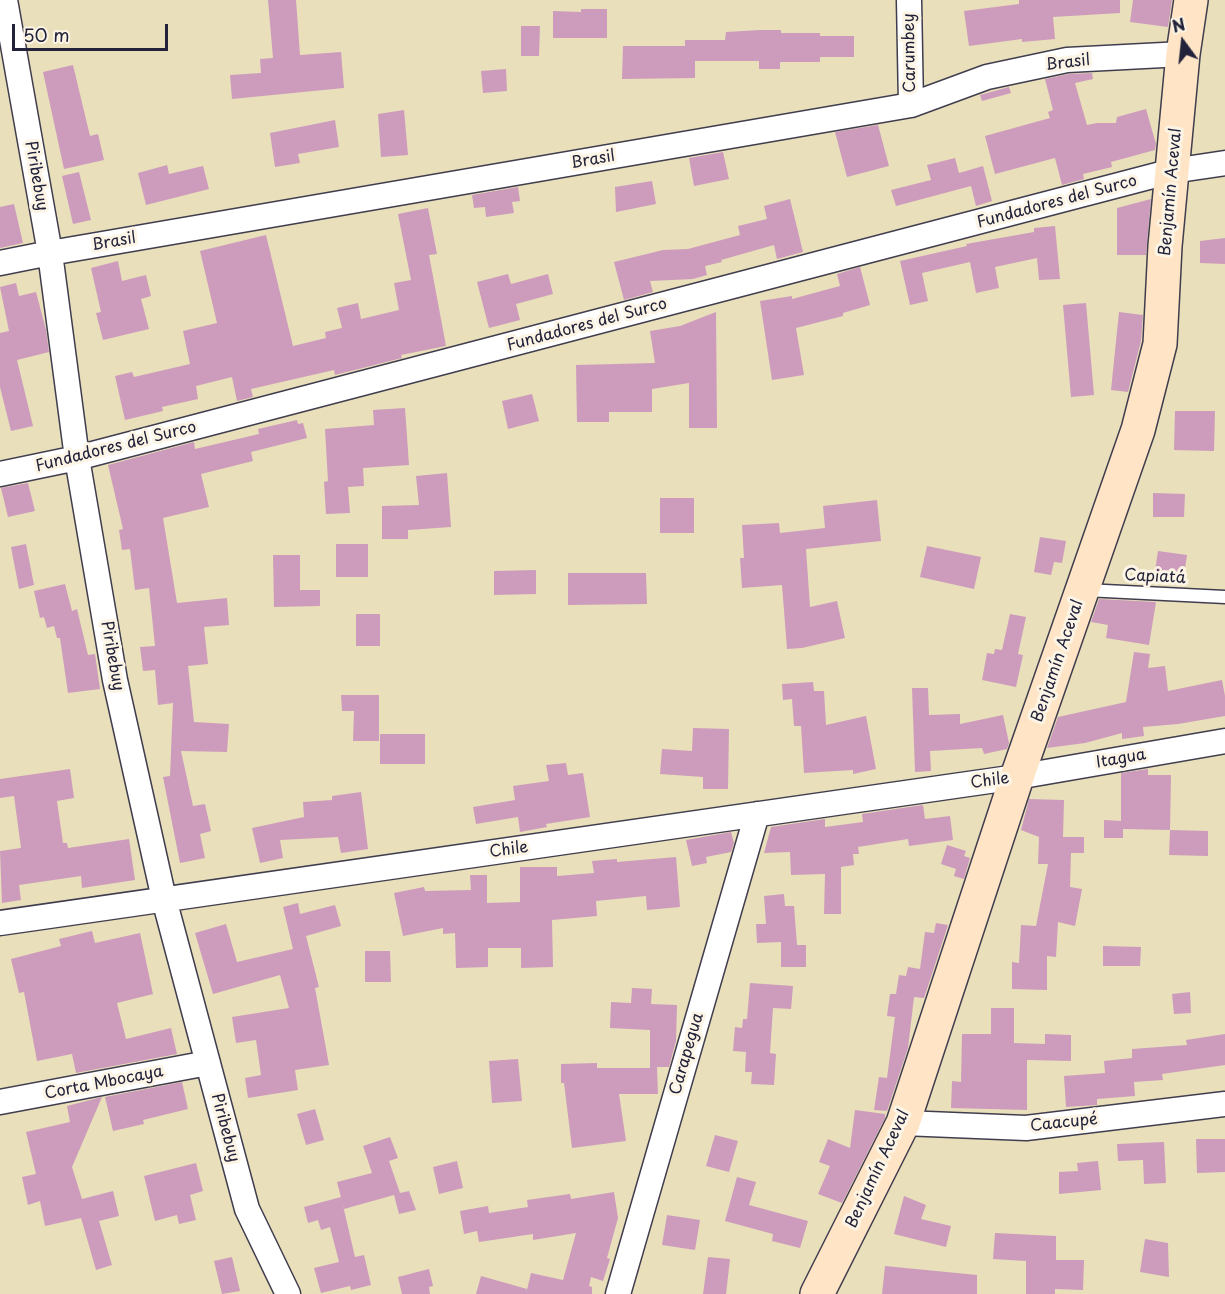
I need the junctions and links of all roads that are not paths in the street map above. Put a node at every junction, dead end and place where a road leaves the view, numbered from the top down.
1 (5, 0) edge
2 (909, 0) edge
3 (1191, 0) edge
4 (1184, 54) junction
5 (911, 105) junction
6 (1225, 163) edge
7 (1172, 171) junction
8 (50, 253) junction
9 (0, 263) edge
10 (77, 458) junction
11 (0, 474) edge
12 (1082, 590) junction
13 (1225, 597) edge
14 (1225, 741) edge
15 (1017, 777) junction
16 (757, 814) junction
17 (164, 899) junction
18 (0, 923) edge
19 (208, 1063) junction
20 (0, 1102) edge
21 (1225, 1104) edge
22 (903, 1123) junction
23 (288, 1294) edge
24 (618, 1294) edge
25 (817, 1294) edge

1 - 8 street, Piribebuy
2 - 5 street, Carumbey
3 - 4 street, Benjamín Aceval
4 - 5 street, Brasil
4 - 7 street, Benjamín Aceval
5 - 8 street, Brasil
6 - 7 street, Fundadores del Surco
7 - 10 street, Fundadores del Surco
7 - 12 street, Benjamín Aceval
8 - 9 street, Brasil
8 - 10 street, Piribebuy
10 - 11 street, Fundadores del Surco
10 - 17 street, Piribebuy
12 - 13 lane, Capiatá
12 - 15 street, Benjamín Aceval
14 - 15 street, Itagua
15 - 16 street, Chile
15 - 22 street, Benjamín Aceval
16 - 17 street, Chile
16 - 24 street, Carapegua
17 - 18 street, Chile
17 - 19 street, Piribebuy
19 - 20 street, Corta Mbocaya
19 - 23 street, Piribebuy
21 - 22 street, Caacupé
22 - 25 street, Benjamín Aceval

